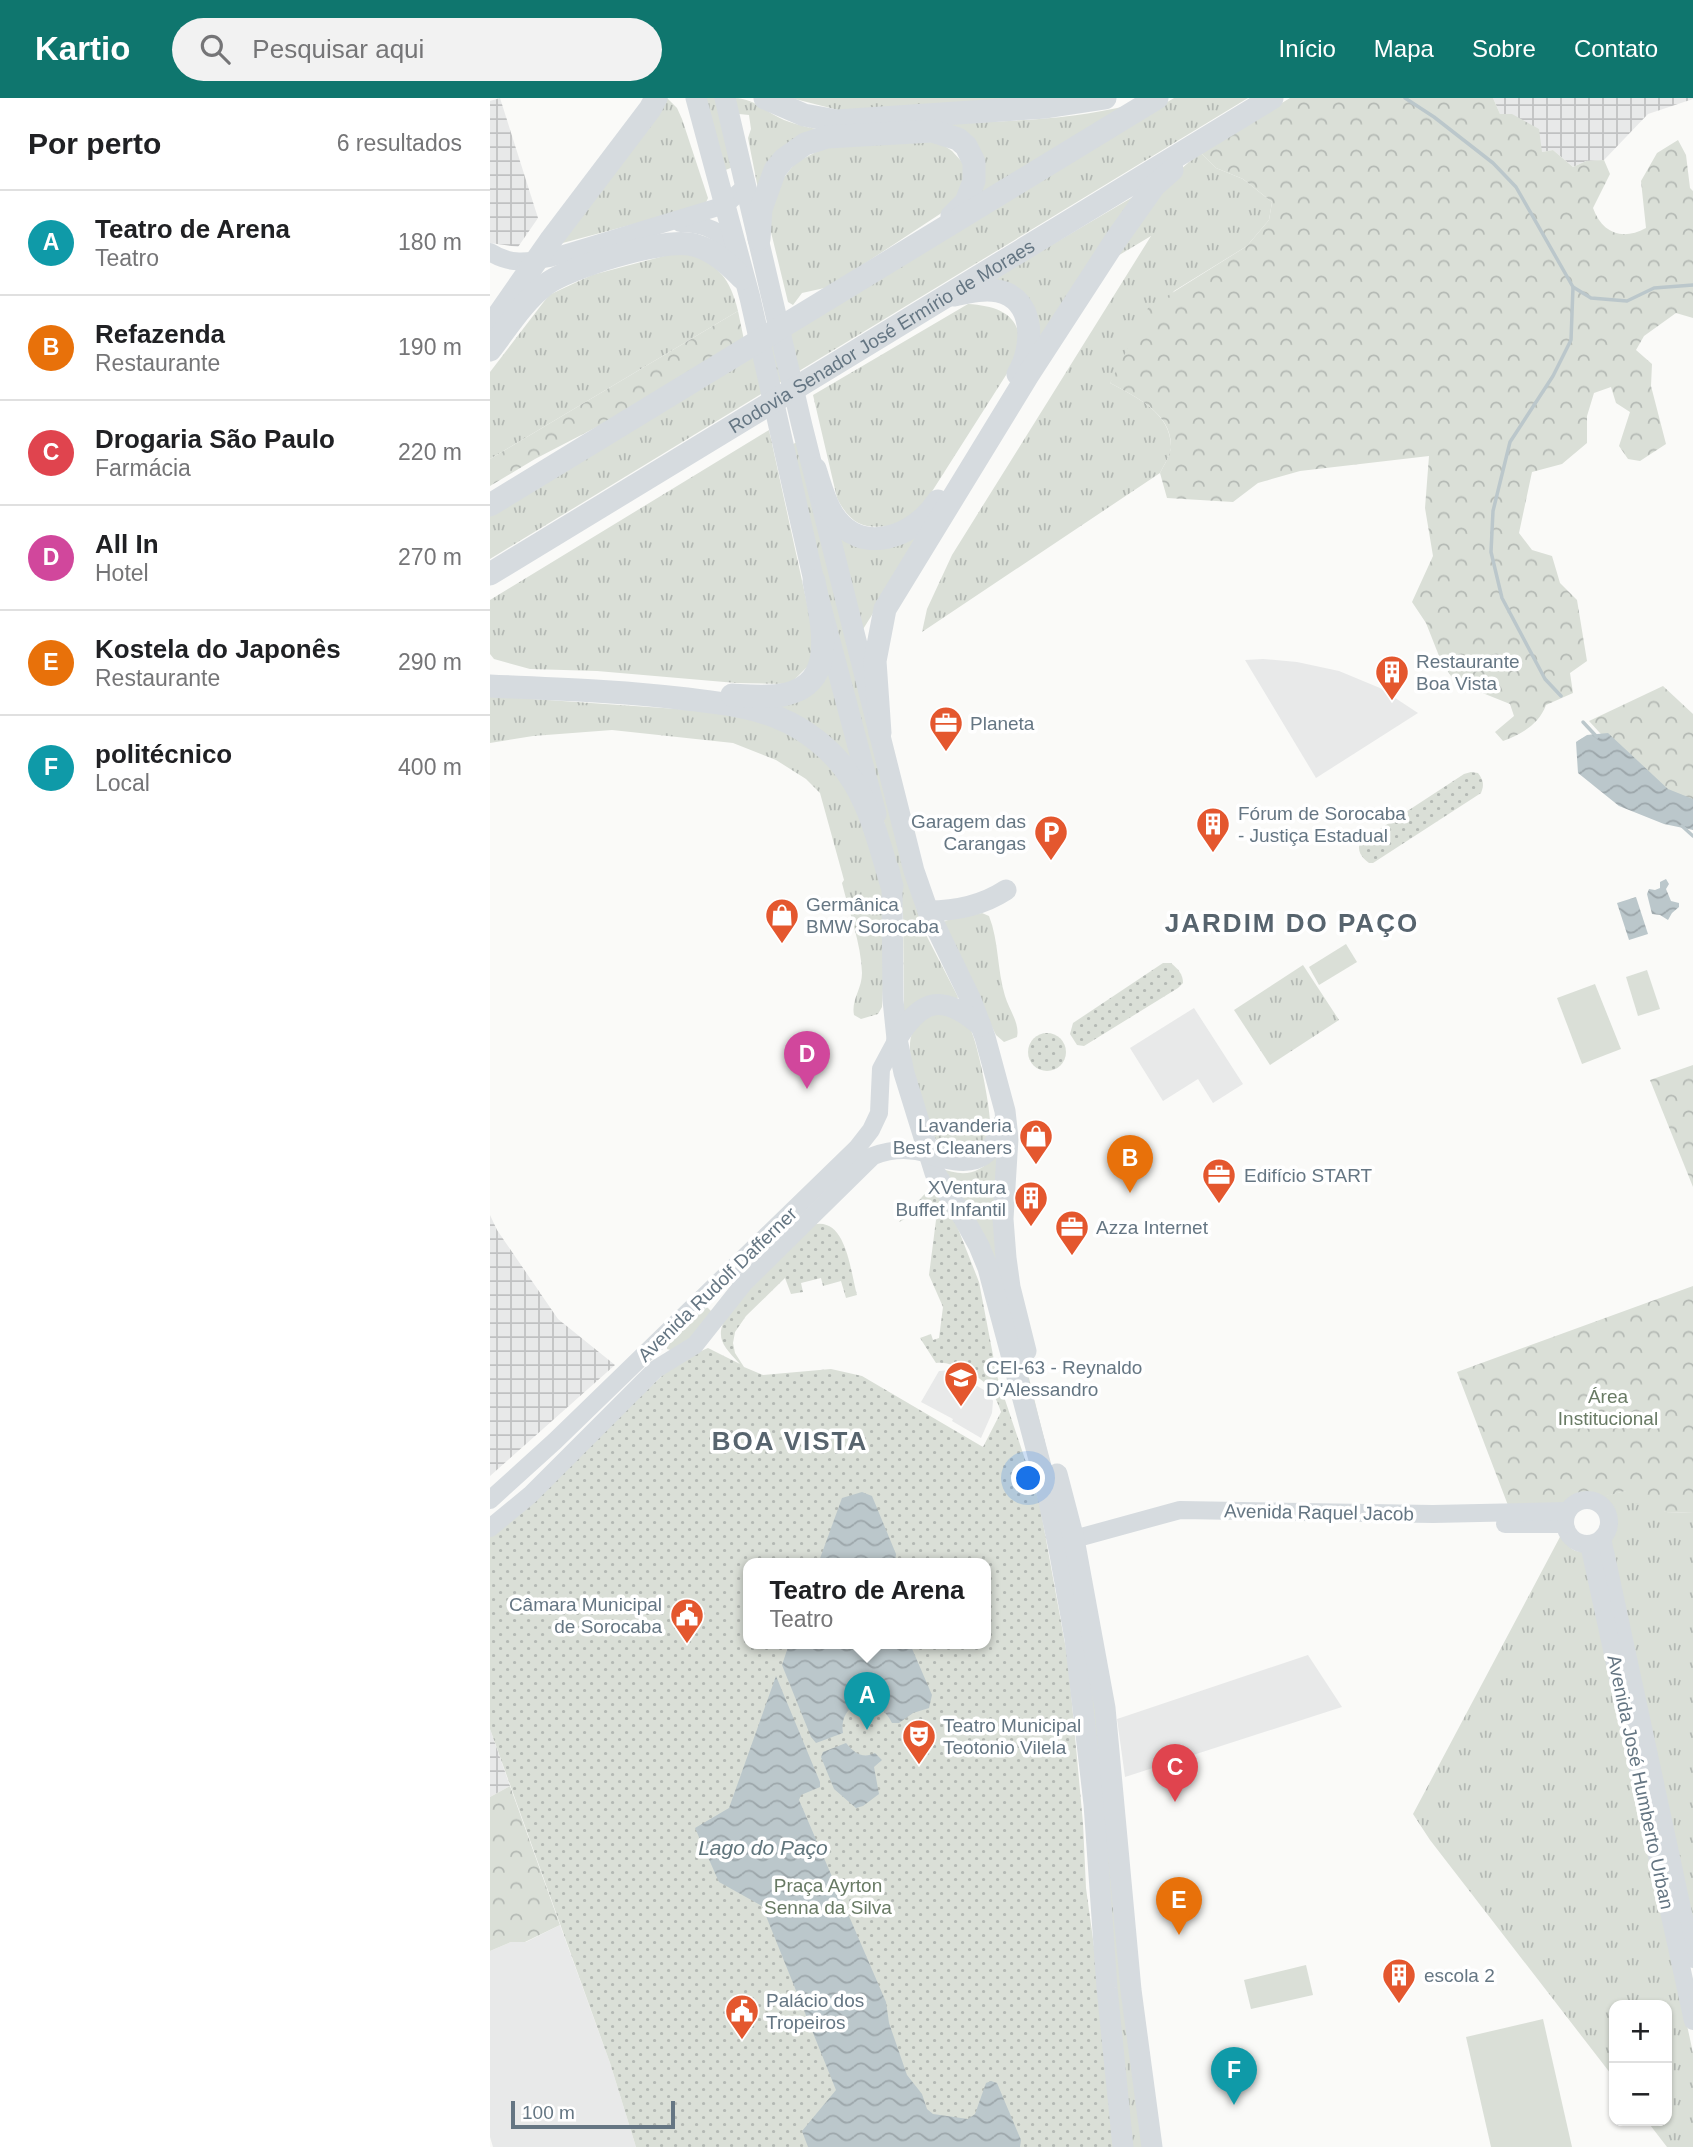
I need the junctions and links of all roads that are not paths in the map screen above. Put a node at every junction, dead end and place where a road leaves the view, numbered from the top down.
1 (656, 98) edge
2 (696, 98) edge
3 (725, 98) edge
4 (765, 98) edge
5 (1105, 98) edge
6 (1157, 98) edge
7 (1272, 98) edge
8 (1206, 139) junction
9 (744, 184) junction
10 (726, 205) junction
11 (666, 224) junction
12 (932, 235) junction
13 (759, 239) junction
14 (490, 253) edge
15 (741, 278) junction
16 (944, 297) junction
17 (751, 306) junction
18 (490, 327) edge
19 (490, 350) edge
20 (792, 429) junction
21 (551, 468) junction
22 (815, 469) junction
23 (490, 495) edge
24 (490, 505) edge
25 (537, 545) junction
26 (490, 574) edge
27 (490, 580) edge
28 (814, 581) junction
29 (490, 671) edge
30 (490, 685) edge
31 (880, 733) junction
32 (892, 886) junction
33 (1006, 890) dead end
34 (928, 911) junction
35 (981, 1026) junction
36 (897, 1039) junction
37 (1006, 1111) junction
38 (932, 1150) junction
39 (703, 1298) junction
40 (715, 1321) junction
41 (661, 1339) junction
42 (679, 1356) junction
43 (490, 1500) edge
44 (1567, 1517) junction
45 (490, 1528) edge
46 (1595, 1541) junction
47 (1074, 1544) junction
48 (1693, 1959) edge
49 (1693, 2021) edge
50 (1123, 2147) edge
51 (1152, 2147) edge

1 - 18 highway
2 - 10 main road
3 - 9 main road
4 - 5 highway
6 - 12 highway
7 - 8 highway, Rodovia Senador José Ermírio de Moraes
8 - 16 highway, Rodovia Senador José Ermírio de Moraes
8 - 31 highway
9 - 10 main road
9 - 13 main road
10 - 11 main road
10 - 17 main road
11 - 14 main road
11 - 15 main road
12 - 13 highway
12 - 21 highway
13 - 20 main road
15 - 17 main road
15 - 19 highway
16 - 22 highway
16 - 25 highway, Rodovia Senador José Ermírio de Moraes
17 - 20 main road
20 - 22 main road
20 - 28 main road
21 - 23 highway
21 - 24 highway
22 - 31 main road
25 - 26 highway, Rodovia Senador José Ermírio de Moraes
25 - 27 highway
28 - 29 highway
28 - 32 main road
30 - 32 highway
31 - 34 main road
32 - 36 main road
33 - 34 main road
34 - 35 main road
35 - 36 main road
35 - 37 main road
36 - 38 main road
36 - 39 main road, Avenida Rudolf Dafferner
37 - 38 main road
37 - 47 main road
38 - 40 main road, Avenida Rudolf Dafferner
38 - 50 main road
39 - 40 main road
39 - 41 main road, Avenida Rudolf Dafferner
40 - 42 main road, Avenida Rudolf Dafferner
41 - 42 main road
41 - 43 main road, Avenida Rudolf Dafferner
42 - 45 main road, Avenida Rudolf Dafferner
44 - 46 main road
44 - 46 main road, Avenida Raquel Jacob
44 - 47 main road, Avenida Raquel Jacob
46 - 48 main road, Avenida José Humberto Urban
46 - 49 main road, Avenida José Humberto Urban
47 - 51 main road

